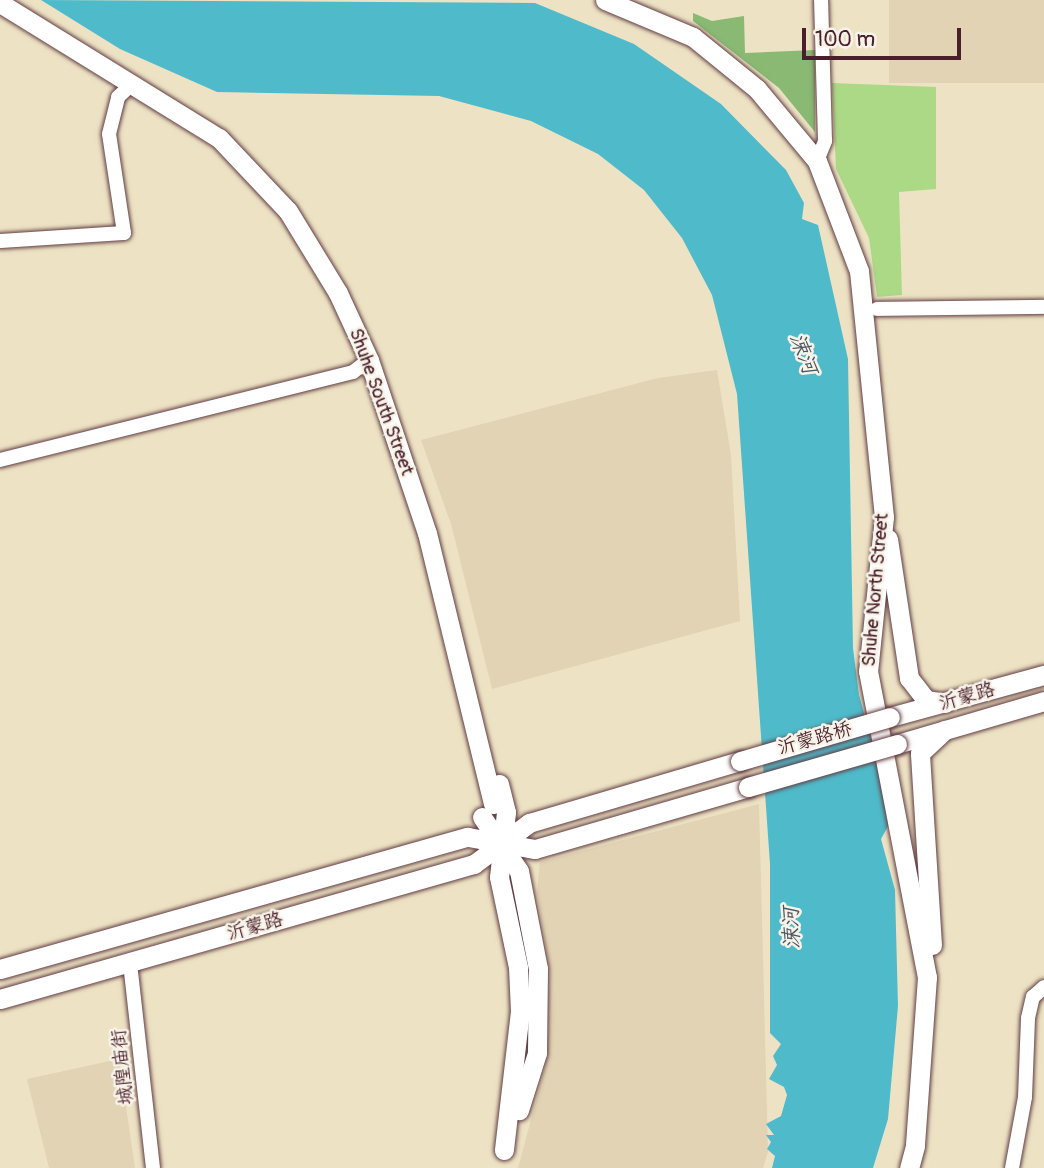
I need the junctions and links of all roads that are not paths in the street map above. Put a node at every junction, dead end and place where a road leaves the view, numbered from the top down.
1 (605, 0) edge
2 (821, 0) edge
3 (0, 3) edge
4 (130, 86) junction
5 (817, 160) junction
6 (0, 241) edge
7 (1044, 307) edge
8 (877, 309) dead end
9 (369, 360) junction
10 (0, 460) edge
11 (884, 517) junction
12 (874, 597) junction
13 (452, 627) junction
14 (1044, 675) edge
15 (1044, 701) edge
16 (945, 703) junction
17 (890, 718) junction
18 (945, 730) junction
19 (897, 744) junction
20 (740, 761) joint
21 (748, 787) joint
22 (488, 810) junction
23 (468, 837) junction
24 (503, 843) junction
25 (904, 846) junction
26 (535, 849) junction
27 (474, 864) junction
28 (511, 877) junction
29 (130, 963) junction
30 (0, 969) edge
31 (927, 977) junction
32 (1044, 987) edge
33 (0, 999) edge
34 (502, 1159) edge
35 (153, 1168) edge
36 (909, 1168) edge
37 (1012, 1168) edge

1 - 5 main road, Shuhe North Street
2 - 5 street
3 - 4 main road, Shuhe South Street
4 - 6 street
4 - 9 main road, Shuhe South Street
5 - 11 main road, Shuhe North Street
7 - 8 street
9 - 10 street
9 - 13 main road, Shuhe South Street
11 - 12 main road, Shuhe North Street
11 - 16 main road
12 - 17 main road
12 - 25 main road, Shuhe North Street
13 - 22 main road, Shuhe South Street
13 - 22 main road
13 - 24 main road
14 - 16 main road, 沂蒙路
15 - 18 main road, 沂蒙路
16 - 17 main road, 沂蒙路
17 - 20 main road, 沂蒙路桥, bridge
18 - 19 main road, 沂蒙路
18 - 31 main road
19 - 21 main road, 沂蒙路桥, bridge
19 - 25 main road
20 - 24 main road, 沂蒙路
21 - 26 main road, 沂蒙路
22 - 23 main road
22 - 24 main road
23 - 24 main road, 沂蒙路
23 - 30 main road, 沂蒙路
24 - 26 main road, 沂蒙路
24 - 27 main road, 沂蒙路
24 - 28 main road
25 - 31 main road, Shuhe North Street
26 - 28 main road
27 - 28 main road
27 - 29 main road, 沂蒙路
28 - 34 main road
29 - 33 main road, 沂蒙路
29 - 35 street, 城隍庙街
31 - 36 main road, Shuhe North Street
32 - 37 street

